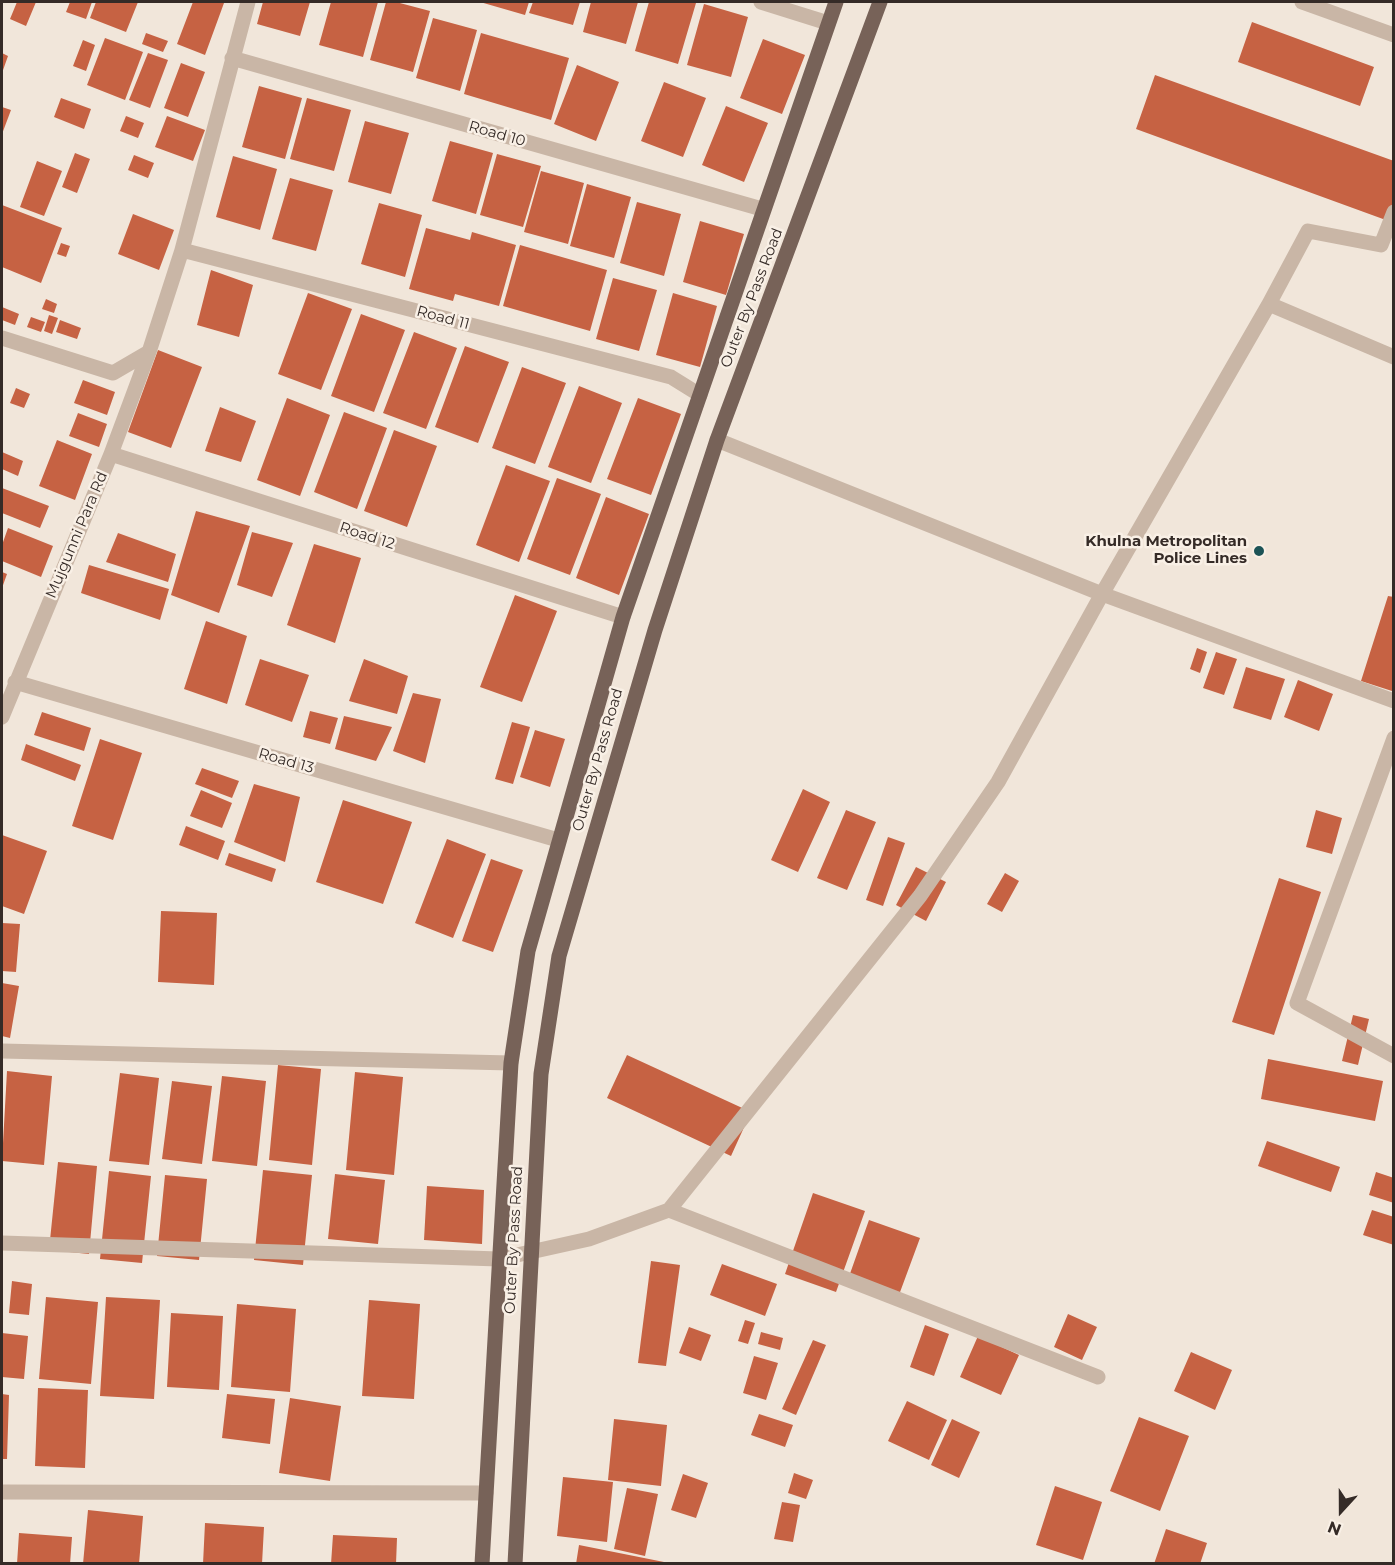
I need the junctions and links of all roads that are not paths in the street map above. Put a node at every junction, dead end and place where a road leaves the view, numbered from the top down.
1 (248, 2) edge
2 (761, 2) edge
3 (836, 2) edge
4 (880, 2) edge
5 (1302, 2) edge
6 (828, 23) junction
7 (1394, 35) edge
8 (231, 58) junction
9 (762, 209) junction
10 (1394, 212) edge
11 (182, 250) junction
12 (1269, 304) junction
13 (2, 338) edge
14 (149, 352) junction
15 (1394, 357) edge
16 (700, 395) junction
17 (717, 440) junction
18 (111, 454) junction
19 (1102, 594) junction
20 (623, 617) junction
21 (15, 682) junction
22 (1394, 701) edge
23 (2, 717) edge
24 (1394, 738) edge
25 (558, 840) junction
26 (2, 1051) edge
27 (1394, 1056) edge
28 (511, 1063) junction
29 (669, 1210) junction
30 (2, 1243) edge
31 (531, 1253) junction
32 (499, 1259) junction
33 (1098, 1377) dead end
34 (2, 1492) edge
35 (486, 1493) junction
36 (482, 1563) edge
37 (515, 1563) edge

1 - 8 street, Mujgunni Para Rd
2 - 6 street
3 - 6 main road, Outer By Pass Road
4 - 17 main road, Outer By Pass Road
5 - 7 street
6 - 9 main road, Outer By Pass Road
8 - 9 street, Road 10
8 - 11 street, Mujgunni Para Rd
9 - 16 main road, Outer By Pass Road
10 - 12 street
11 - 14 street, Mujgunni Para Rd
11 - 16 street, Road 11
12 - 15 street
12 - 19 street
13 - 14 street
14 - 18 street, Mujgunni Para Rd
16 - 20 main road, Outer By Pass Road
17 - 19 street
17 - 31 main road, Outer By Pass Road
18 - 20 street, Road 12
18 - 21 street, Mujgunni Para Rd
19 - 22 street
19 - 29 street
20 - 25 main road, Outer By Pass Road
21 - 23 street, Mujgunni Para Rd
21 - 25 street, Road 13
24 - 27 street
25 - 28 main road, Outer By Pass Road
26 - 28 street
28 - 32 main road, Outer By Pass Road
29 - 31 street
29 - 33 street
30 - 32 street
31 - 32 street
31 - 37 main road, Outer By Pass Road
32 - 35 main road, Outer By Pass Road
34 - 35 street
35 - 36 main road, Outer By Pass Road

